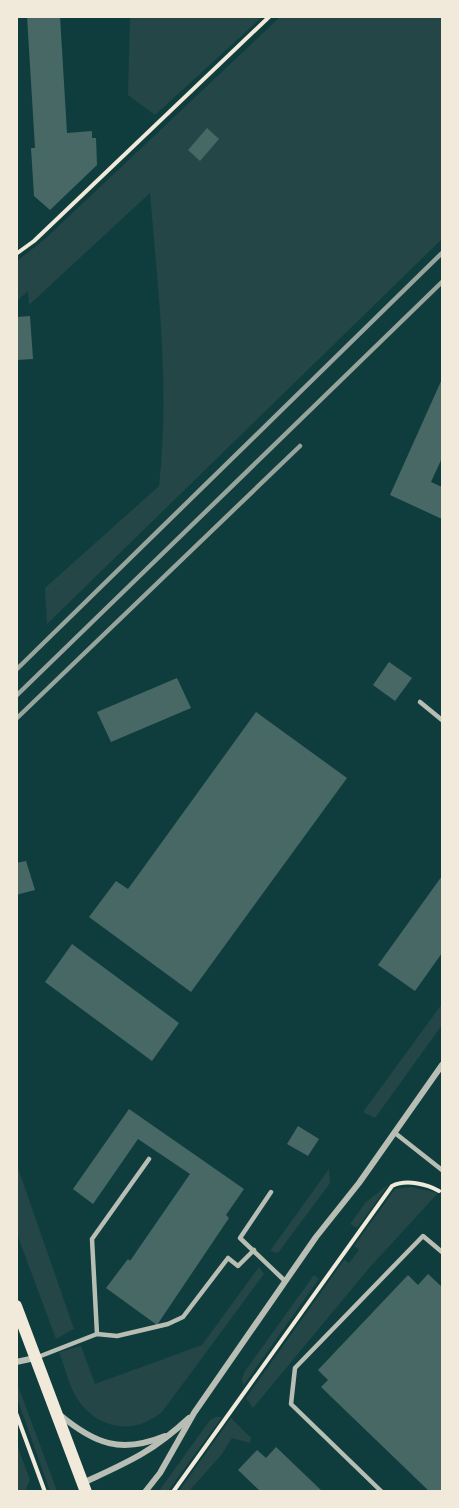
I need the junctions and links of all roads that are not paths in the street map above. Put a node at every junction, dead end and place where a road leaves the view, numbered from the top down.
1 (420, 702) dead end
2 (442, 720) edge
3 (442, 1065) edge
4 (395, 1133) junction
5 (149, 1159) dead end
6 (442, 1170) edge
7 (271, 1192) dead end
8 (254, 1250) junction
9 (442, 1250) edge
10 (285, 1281) junction
11 (16, 1306) edge
12 (97, 1334) junction
13 (35, 1358) junction
14 (16, 1362) edge
15 (56, 1411) junction
16 (194, 1413) junction
17 (171, 1434) junction
18 (84, 1487) edge
19 (145, 1491) edge
20 (382, 1491) edge

1 - 2 lane
3 - 4 street
4 - 6 lane
4 - 10 street
5 - 12 lane
7 - 8 lane
8 - 10 lane
8 - 12 lane
9 - 20 lane
10 - 16 street
11 - 13 main road
12 - 13 lane
13 - 14 street
13 - 15 main road
15 - 17 street
15 - 18 main road
16 - 17 street
16 - 19 street
17 - 18 street

